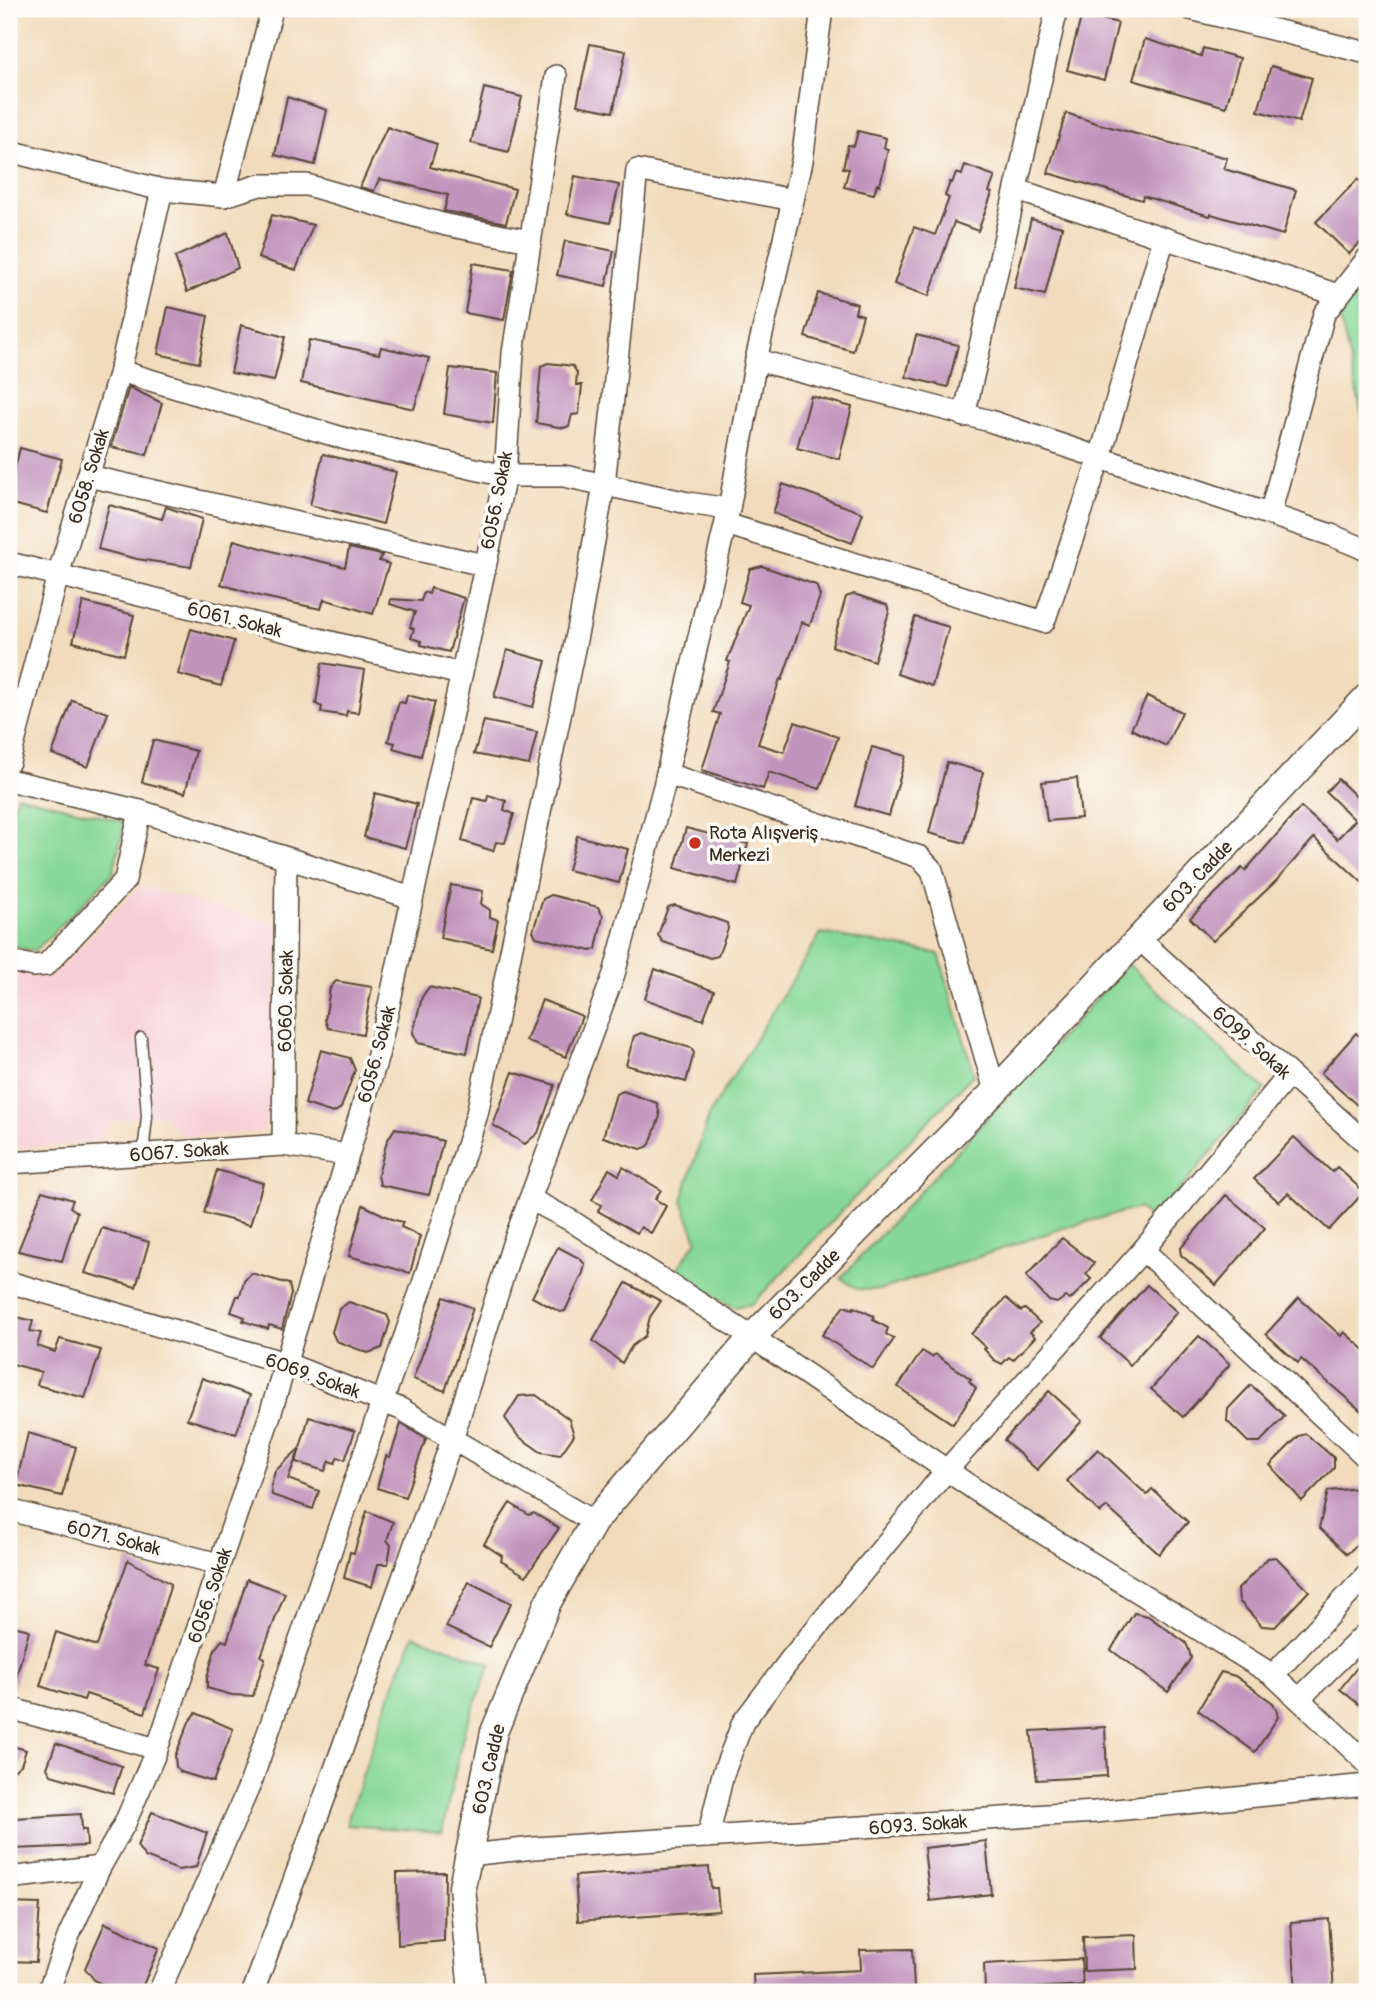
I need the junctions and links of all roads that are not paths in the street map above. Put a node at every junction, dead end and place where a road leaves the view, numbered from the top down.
1 (272, 9) edge
2 (822, 9) edge
3 (1057, 9) edge
4 (1191, 9) edge
5 (1367, 53) edge
6 (556, 76) dead end
7 (9, 151) edge
8 (162, 190) junction
9 (1017, 190) junction
10 (224, 196) junction
11 (793, 200) junction
12 (1164, 238) junction
13 (530, 241) junction
14 (1367, 259) edge
15 (1338, 296) junction
16 (756, 360) junction
17 (120, 371) junction
18 (964, 416) junction
19 (1100, 457) junction
20 (88, 476) junction
21 (505, 476) junction
22 (604, 485) junction
23 (1270, 514) junction
24 (727, 516) junction
25 (1367, 550) edge
26 (9, 563) edge
27 (484, 565) junction
28 (58, 575) junction
29 (461, 674) junction
30 (1367, 697) edge
31 (9, 762) edge
32 (667, 774) junction
33 (9, 780) edge
34 (140, 811) junction
35 (286, 858) junction
36 (412, 898) junction
37 (1138, 938) junction
38 (9, 961) edge
39 (141, 1038) dead end
40 (1289, 1075) junction
41 (995, 1091) junction
42 (283, 1144) junction
43 (1367, 1144) edge
44 (143, 1154) junction
45 (348, 1155) junction
46 (9, 1163) edge
47 (530, 1199) junction
48 (1143, 1250) junction
49 (9, 1282) edge
50 (752, 1337) junction
51 (285, 1363) junction
52 (382, 1401) junction
53 (452, 1440) junction
54 (1367, 1458) edge
55 (946, 1471) junction
56 (9, 1510) edge
57 (594, 1522) junction
58 (219, 1564) junction
59 (1367, 1575) edge
60 (1367, 1632) edge
61 (1273, 1675) junction
62 (1299, 1699) junction
63 (9, 1708) edge
64 (156, 1749) junction
65 (1367, 1763) edge
66 (1367, 1785) edge
67 (708, 1837) junction
68 (468, 1855) junction
69 (100, 1867) junction
70 (9, 1878) edge
71 (48, 1992) edge
72 (159, 1992) edge
73 (253, 1992) edge
74 (471, 1992) edge

1 - 10 street
2 - 11 street
3 - 9 street
4 - 5 street
6 - 13 street, 6056. Sokak
7 - 8 street
8 - 10 street
8 - 17 street, 6058. Sokak
9 - 12 street
9 - 18 street
10 - 13 street
11 - 16 street
11 - 22 street
12 - 15 street
12 - 19 street
13 - 21 street, 6056. Sokak
14 - 15 street
15 - 23 street
16 - 18 street
16 - 24 street
17 - 20 street, 6058. Sokak
17 - 21 street
18 - 19 street
19 - 23 street
19 - 24 street
20 - 27 street
20 - 28 street, 6058. Sokak
21 - 22 street
21 - 27 street, 6056. Sokak
22 - 24 street
22 - 52 street
23 - 25 street
24 - 32 street
26 - 28 street, 6061. Sokak
27 - 29 street, 6056. Sokak
28 - 29 street, 6061. Sokak
28 - 31 street, 6058. Sokak
29 - 36 street, 6056. Sokak
30 - 37 street, 603. Cadde
32 - 41 street
32 - 47 street
33 - 34 street
34 - 35 street
34 - 38 street
35 - 36 street
35 - 42 street, 6060. Sokak
36 - 45 street, 6056. Sokak
37 - 40 street, 6099. Sokak
37 - 41 street, 603. Cadde
39 - 44 lane
40 - 43 street, 6099. Sokak
40 - 48 street
41 - 50 street, 603. Cadde
42 - 44 street, 6067. Sokak
42 - 45 street, 6067. Sokak
44 - 46 street, 6067. Sokak
45 - 51 street, 6056. Sokak
47 - 50 street
47 - 53 street
48 - 54 street
48 - 55 street
49 - 51 street, 6069. Sokak
50 - 55 street
50 - 57 street, 603. Cadde
51 - 52 street, 6069. Sokak
51 - 58 street, 6056. Sokak
52 - 53 street, 6069. Sokak
52 - 72 street
53 - 57 street, 6069. Sokak
53 - 73 street
55 - 61 street
55 - 67 street
56 - 58 street, 6071. Sokak
57 - 68 street, 603. Cadde
58 - 64 street, 6056. Sokak
59 - 61 street
60 - 62 street
61 - 62 street
62 - 65 street
63 - 64 street
64 - 69 street, 6056. Sokak
66 - 67 street, 6093. Sokak
67 - 68 street, 6093. Sokak
68 - 74 street, 603. Cadde
69 - 70 street
69 - 71 street, 6056. Sokak

